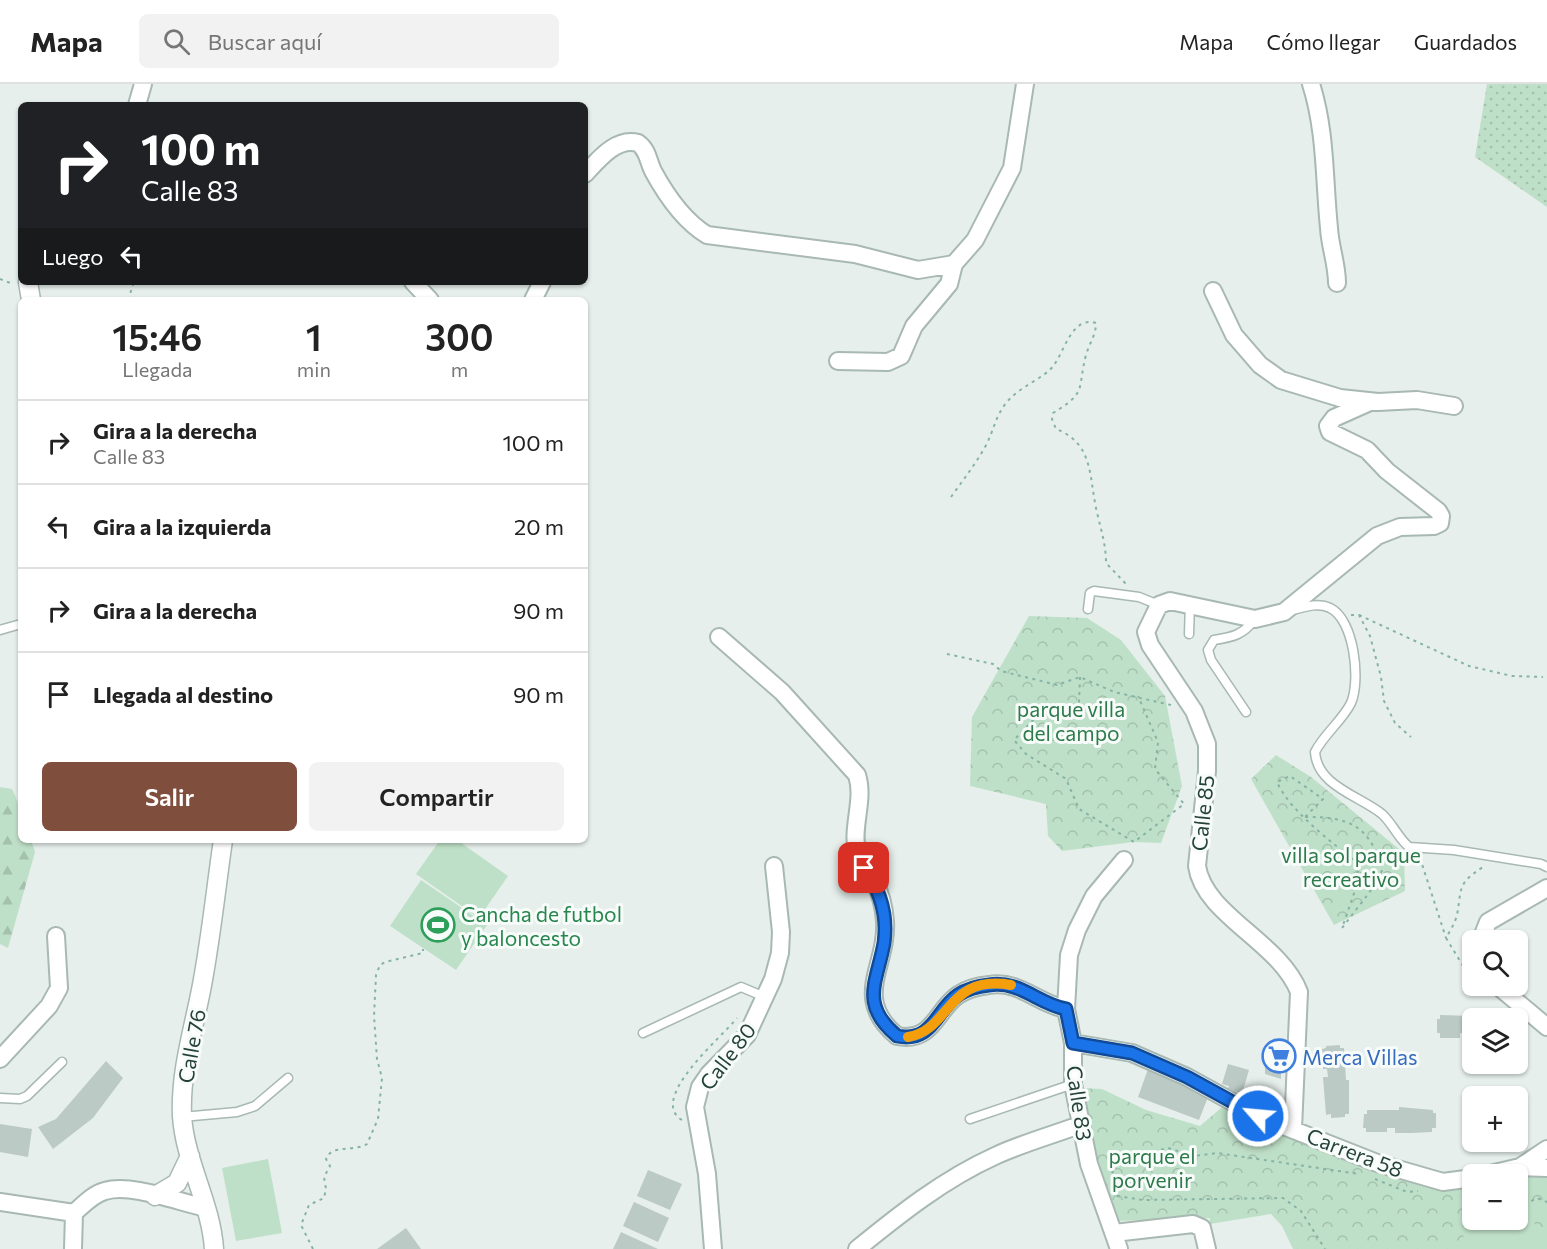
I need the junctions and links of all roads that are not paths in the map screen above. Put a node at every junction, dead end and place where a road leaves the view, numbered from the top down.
1 (143, 84) edge
2 (1025, 84) edge
3 (1311, 84) edge
4 (138, 102) edge
5 (588, 171) edge
6 (954, 264) junction
7 (1337, 283) dead end
8 (415, 285) edge
9 (1213, 291) dead end
10 (427, 297) edge
11 (838, 361) dead end
12 (1370, 402) junction
13 (1454, 406) dead end
14 (1190, 603) junction
15 (1159, 605) junction
16 (1088, 609) dead end
17 (1284, 612) junction
18 (1255, 619) junction
19 (18, 625) edge
20 (0, 630) edge
21 (1189, 634) dead end
22 (718, 637) dead end
23 (1246, 712) dead end
24 (223, 843) edge
25 (1124, 860) dead end
26 (774, 866) dead end
27 (1547, 867) edge
28 (1547, 888) edge
29 (1485, 930) edge
30 (56, 936) dead end
31 (1510, 996) edge
32 (765, 998) junction
33 (1066, 1009) junction
34 (1547, 1027) edge
35 (643, 1033) dead end
36 (1073, 1043) junction
37 (0, 1059) edge
38 (62, 1062) dead end
39 (288, 1078) dead end
40 (1073, 1084) junction
41 (0, 1098) edge
42 (182, 1117) junction
43 (970, 1119) dead end
44 (1082, 1124) junction
45 (1293, 1129) junction
46 (1547, 1149) edge
47 (190, 1156) junction
48 (1524, 1164) edge
49 (1528, 1167) edge
50 (1547, 1168) edge
51 (1462, 1179) edge
52 (148, 1194) junction
53 (0, 1202) edge
54 (206, 1208) junction
55 (74, 1213) junction
56 (1116, 1241) edge
57 (73, 1249) edge
58 (214, 1249) edge
59 (713, 1249) edge
60 (857, 1249) edge
61 (1207, 1249) edge

1 - 4 street
2 - 6 street
3 - 7 street
5 - 6 street
6 - 11 street
8 - 10 street
9 - 12 street
12 - 13 street
12 - 17 street
14 - 15 street
14 - 18 street
14 - 21 lane
15 - 16 lane
15 - 45 street, Calle 85
17 - 18 street
17 - 27 lane
18 - 23 lane
19 - 20 lane
22 - 33 street
24 - 42 street, Calle 76
25 - 33 street, Calle 83
26 - 32 street, Calle 80
28 - 29 street
30 - 37 street
31 - 34 street
32 - 35 lane
32 - 59 street, Calle 80
33 - 36 street, Calle 83
36 - 40 street, Calle 83
36 - 45 street, Carrera 58
38 - 41 lane
39 - 42 lane
40 - 43 lane
40 - 44 street, Calle 83
42 - 47 street, Calle 76
44 - 56 street, Calle 83
44 - 60 street
45 - 51 street, Carrera 58
46 - 48 street
47 - 52 street
47 - 54 street, Calle 76
49 - 50 street
52 - 54 street
52 - 55 street
53 - 55 street
54 - 58 street, Calle 76
55 - 57 street
56 - 61 street

